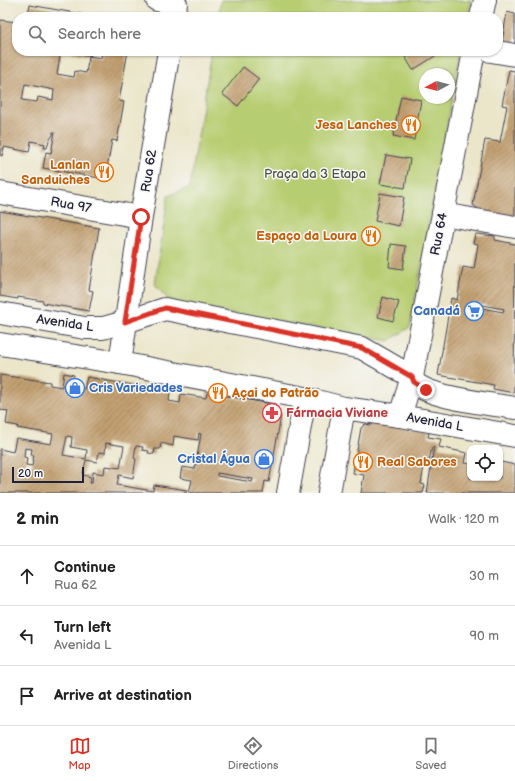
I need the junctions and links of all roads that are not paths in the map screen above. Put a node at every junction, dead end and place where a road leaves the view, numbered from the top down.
1 (485, 0) edge
2 (482, 12) edge
3 (503, 53) edge
4 (515, 55) edge
5 (168, 56) edge
6 (473, 56) edge
7 (0, 193) edge
8 (443, 214) junction
9 (141, 217) junction
10 (515, 227) edge
11 (0, 314) edge
12 (125, 322) junction
13 (0, 344) edge
14 (120, 363) junction
15 (412, 377) junction
16 (305, 398) junction
17 (344, 408) junction
18 (515, 408) edge
19 (400, 416) junction
20 (515, 436) edge
21 (288, 493) edge
22 (329, 493) edge

1 - 2 street
3 - 4 street
5 - 9 street, Rua 62
6 - 8 street, Rua 64
7 - 9 street, Rua 97
8 - 10 street
8 - 15 street, Rua 64
9 - 12 street, Rua 62
11 - 12 street, Avenida L
12 - 14 street, Rua 62
12 - 15 street, Avenida L
13 - 14 street, Avenida L
14 - 16 street, Avenida L
15 - 18 street, Avenida L
15 - 19 street, Rua 64
16 - 17 street, Avenida L
16 - 21 street
17 - 19 street, Avenida L
17 - 22 street
19 - 20 street, Avenida L

